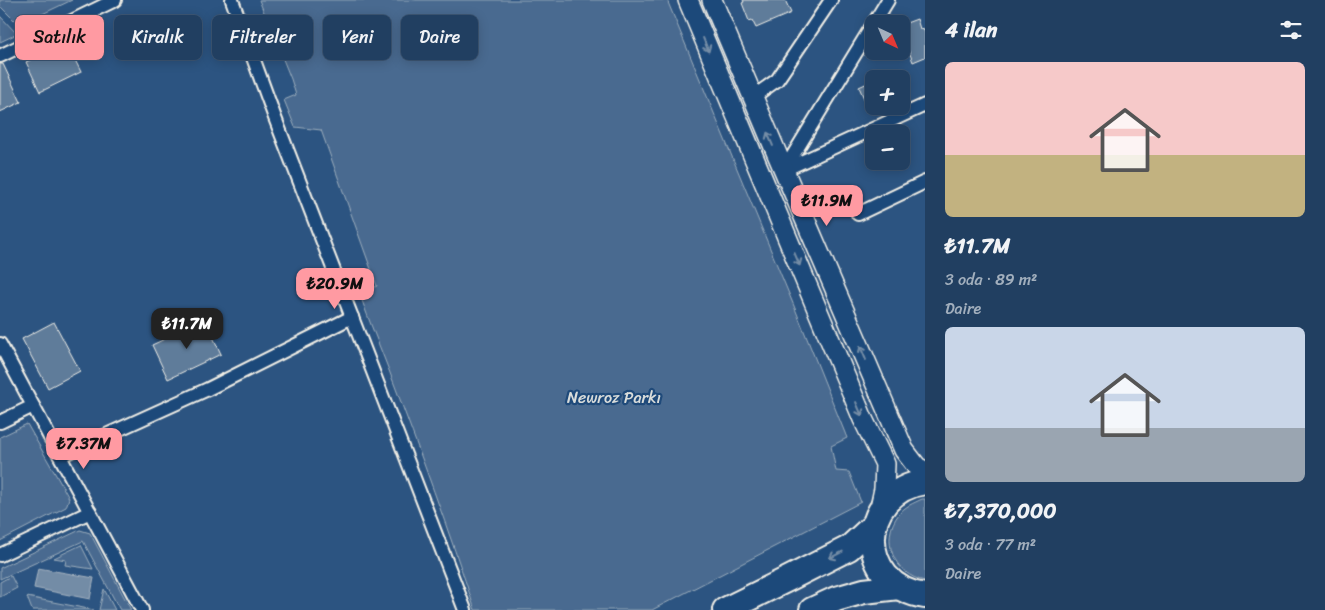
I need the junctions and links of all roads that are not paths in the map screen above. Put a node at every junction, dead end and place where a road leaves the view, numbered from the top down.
1 (115, 0) edge
2 (232, 0) edge
3 (688, 0) edge
4 (712, 0) edge
5 (830, 0) edge
6 (888, 0) edge
7 (0, 56) edge
8 (753, 96) junction
9 (925, 105) edge
10 (784, 170) junction
11 (925, 182) edge
12 (858, 214) dead end
13 (352, 317) junction
14 (0, 344) edge
15 (33, 406) junction
16 (0, 422) edge
17 (60, 456) junction
18 (925, 471) edge
19 (925, 482) edge
20 (90, 512) junction
21 (877, 519) junction
22 (0, 555) edge
23 (916, 596) edge
24 (142, 610) edge
25 (464, 610) edge
26 (724, 610) edge
27 (812, 610) edge

1 - 7 street
2 - 13 street
3 -> 21 main road
4 - 8 main road
5 - 8 street
6 - 10 street
10 -> 8 main road
9 - 10 street
18 -> 10 main road
11 - 12 street
13 - 17 street
13 - 25 street
14 - 15 street
15 - 16 street
15 - 17 street
17 - 20 street
19 - 21 highway
20 - 22 street
20 - 24 street
21 - 23 highway
21 -> 26 highway
23 - 27 highway

